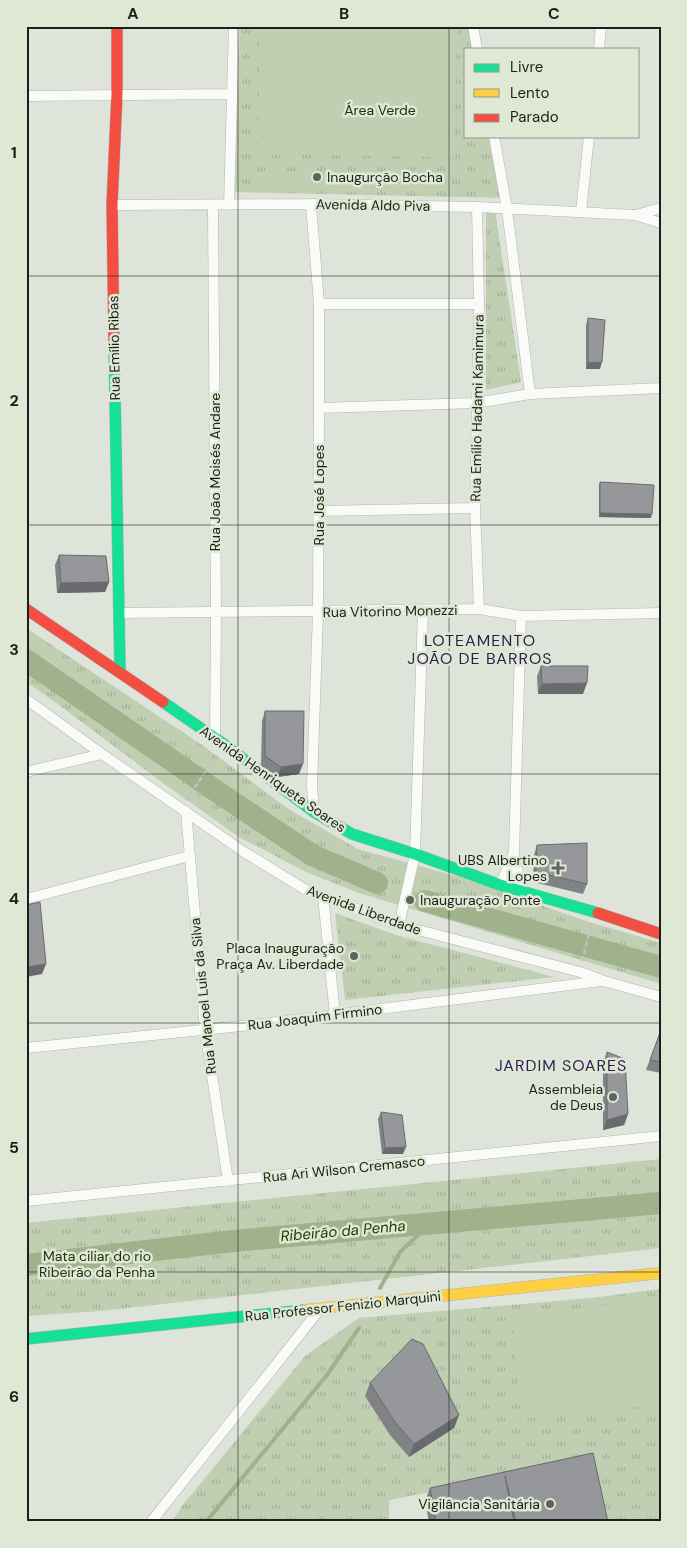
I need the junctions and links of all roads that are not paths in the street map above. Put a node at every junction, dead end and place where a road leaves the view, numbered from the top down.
1 (117, 26) edge
2 (234, 26) edge
3 (473, 26) edge
4 (601, 26) edge
5 (477, 48) edge
6 (599, 48) edge
7 (117, 94) junction
8 (232, 94) junction
9 (26, 96) edge
10 (494, 138) edge
11 (589, 138) edge
12 (311, 204) junction
13 (112, 205) junction
14 (230, 205) junction
15 (213, 206) junction
16 (477, 207) junction
17 (661, 208) edge
18 (507, 209) junction
19 (581, 212) junction
20 (635, 215) junction
21 (661, 223) edge
22 (319, 304) junction
23 (479, 304) junction
24 (661, 388) edge
25 (530, 394) junction
26 (476, 403) junction
27 (319, 408) junction
28 (475, 508) junction
29 (318, 511) junction
30 (26, 608) edge
31 (479, 609) junction
32 (422, 610) junction
33 (216, 612) junction
34 (318, 612) junction
35 (119, 613) junction
36 (661, 613) edge
37 (521, 616) junction
38 (120, 671) junction
39 (26, 699) edge
40 (220, 742) junction
41 (102, 754) junction
42 (26, 772) edge
43 (312, 786) junction
44 (296, 798) junction
45 (183, 809) junction
46 (314, 812) junction
47 (514, 853) junction
48 (415, 854) junction
49 (188, 856) junction
50 (500, 885) junction
51 (521, 891) junction
52 (323, 896) junction
53 (26, 899) edge
54 (399, 925) junction
55 (661, 934) edge
56 (604, 981) junction
57 (661, 997) edge
58 (336, 1015) junction
59 (205, 1029) junction
60 (26, 1048) edge
61 (661, 1136) edge
62 (228, 1181) junction
63 (26, 1200) edge
64 (661, 1273) edge
65 (320, 1309) junction
66 (26, 1339) edge
67 (151, 1522) edge

1 - 7 street, Rua Emílio Ribas
2 - 8 street
3 - 5 street
4 - 6 street
7 - 8 street
7 - 9 street
7 - 13 street, Rua Emílio Ribas
8 - 14 street
10 - 18 street
11 - 19 street
12 - 14 street, Avenida Aldo Piva
12 - 16 street, Avenida Aldo Piva
12 - 22 street, Rua José Lopes
13 - 15 street, Avenida Aldo Piva
13 - 35 street, Rua Emílio Ribas
14 - 15 street, Avenida Aldo Piva
15 - 33 street, Rua João Moisés Andare
16 - 18 street, Avenida Aldo Piva
16 - 23 street, Rua Emílio Hadami Kamimura
17 - 20 street, Avenida Aldo Piva
18 - 19 street, Avenida Aldo Piva
18 - 25 street
19 - 20 street, Avenida Aldo Piva
20 - 21 street, Avenida Aldo Piva
22 - 23 street
22 - 27 street, Rua José Lopes
23 - 26 street, Rua Emílio Hadami Kamimura
24 - 25 street
25 - 26 street
26 - 27 street
26 - 28 street, Rua Emílio Hadami Kamimura
27 - 29 street, Rua José Lopes
28 - 29 street
28 - 31 street, Rua Emílio Hadami Kamimura
29 - 34 street, Rua José Lopes
30 - 38 street, Avenida Henriqueta Soares
31 - 32 street, Rua Vitorino Monezzi
31 - 37 street, Rua Vitorino Monezzi
32 - 34 street, Rua Vitorino Monezzi
32 - 48 street
33 - 34 street, Rua Vitorino Monezzi
33 - 35 street, Rua Vitorino Monezzi
33 - 40 street, Rua João Moisés Andare
34 - 43 street, Rua José Lopes
35 - 38 street, Rua Emílio Ribas
36 - 37 street, Rua Vitorino Monezzi
37 - 47 street
38 - 40 street, Avenida Henriqueta Soares
39 - 41 street, Avenida Liberdade
40 - 44 street, Avenida Henriqueta Soares
41 - 42 street
41 - 45 street, Avenida Liberdade
43 - 44 street
43 - 46 street, Rua José Lopes
44 - 46 street, Avenida Henriqueta Soares
45 - 49 street, Rua Manoel Luis da Silva
45 - 52 street, Avenida Liberdade
46 - 48 street, Avenida Henriqueta Soares
47 - 50 street
47 - 51 street
48 - 50 street, Avenida Henriqueta Soares
48 - 54 street
49 - 53 street
49 - 59 street, Rua Manoel Luis da Silva
50 - 51 street, Avenida Henriqueta Soares
51 - 55 street, Avenida Henriqueta Soares
52 - 54 street, Avenida Liberdade
52 - 58 street
54 - 56 street, Avenida Liberdade
56 - 57 street, Avenida Liberdade
56 - 58 street, Rua Joaquim Firmino
58 - 59 street, Rua Joaquim Firmino
59 - 60 street, Rua Joaquim Firmino
59 - 62 street, Rua Manoel Luis da Silva
61 - 62 street, Rua Ari Wilson Cremasco
62 - 63 street, Rua Ari Wilson Cremasco
64 - 65 street, Rua Professor Fenizio Marquini
65 - 66 street, Rua Professor Fenizio Marquini
65 - 67 street

